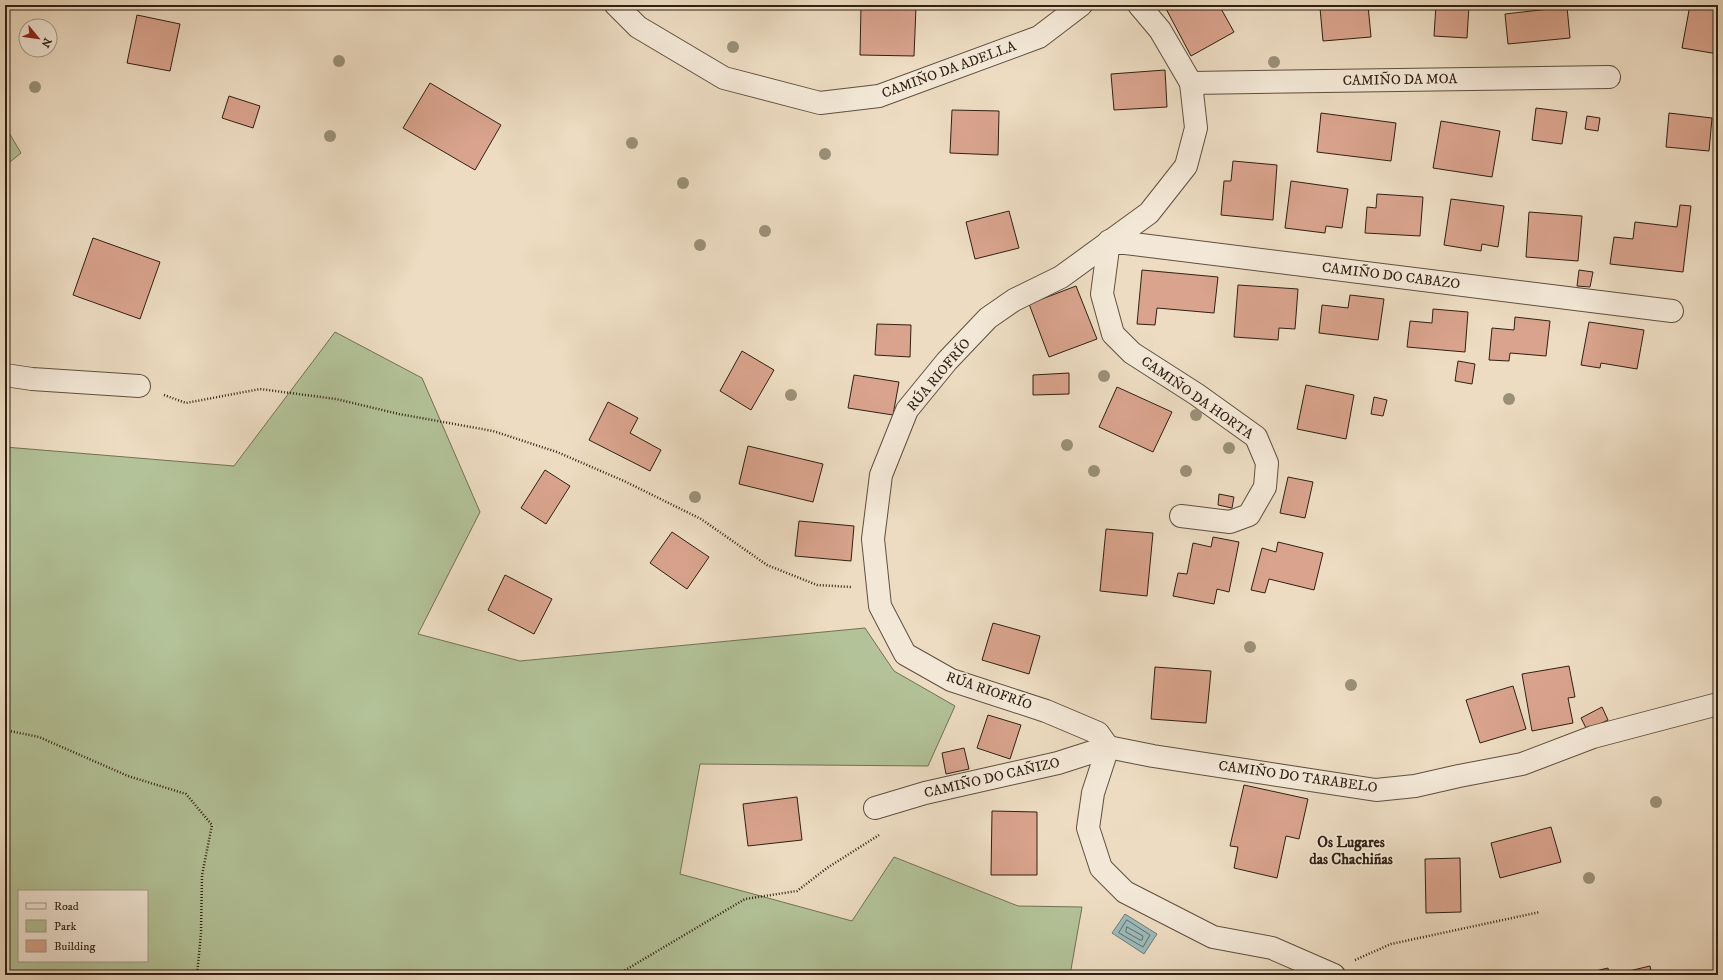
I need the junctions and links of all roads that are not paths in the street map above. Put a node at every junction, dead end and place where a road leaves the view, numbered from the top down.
1 (616, 5) edge
2 (1081, 5) edge
3 (1139, 5) edge
4 (1608, 78) dead end
5 (1191, 83) junction
6 (1109, 241) junction
7 (1672, 311) dead end
8 (5, 375) edge
9 (139, 386) road end
10 (1181, 516) dead end
11 (1718, 704) edge
12 (1108, 747) junction
13 (875, 808) dead end
14 (1331, 973) edge

1 - 2 street, CAMIÑO DA ADELLA
3 - 5 street, RÚA RIOFRÍO
4 - 5 street, CAMIÑO DA MOA
5 - 6 street, RÚA RIOFRÍO
6 - 7 street, CAMIÑO DO CABAZO
6 - 10 street, CAMIÑO DA HORTA
6 - 12 street, RÚA RIOFRÍO
8 - 9 street
11 - 12 street, CAMIÑO DO TARABELO
12 - 13 street, CAMIÑO DO CAÑIZO
12 - 14 street

